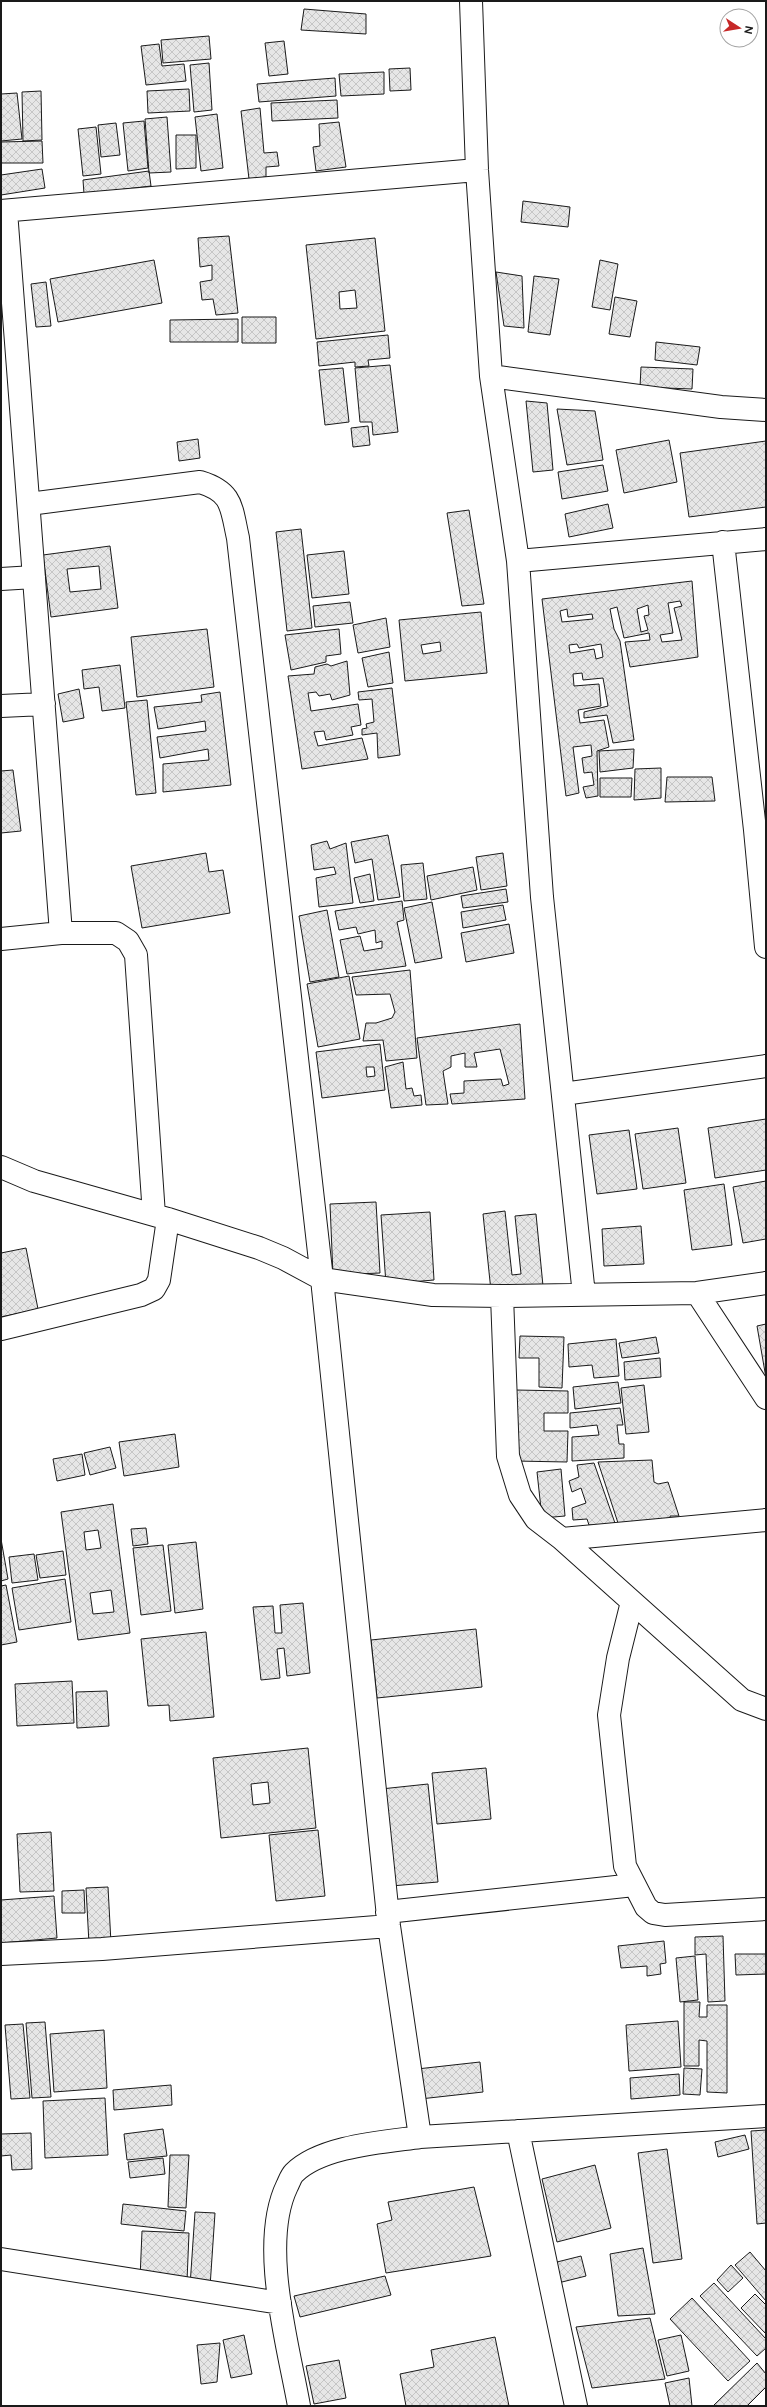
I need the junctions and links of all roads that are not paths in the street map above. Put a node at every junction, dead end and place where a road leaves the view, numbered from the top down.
1 (471, 1) edge
2 (476, 170) junction
3 (4, 211) edge
4 (491, 376) junction
5 (766, 410) edge
6 (29, 504) junction
7 (766, 539) edge
8 (723, 542) junction
9 (518, 561) junction
10 (34, 577) junction
11 (1, 579) edge
12 (44, 704) junction
13 (1, 706) edge
14 (761, 830) edge
15 (61, 933) junction
16 (1, 939) edge
17 (766, 947) edge
18 (766, 1066) edge
19 (563, 1094) junction
20 (1, 1167) edge
21 (161, 1217) junction
22 (322, 1279) junction
23 (766, 1283) edge
24 (697, 1293) junction
25 (502, 1296) junction
26 (584, 1296) junction
27 (1, 1329) edge
28 (766, 1398) edge
29 (766, 1520) edge
30 (562, 1539) junction
31 (632, 1602) junction
32 (766, 1710) edge
33 (634, 1885) junction
34 (766, 1908) edge
35 (388, 1919) junction
36 (1, 1954) edge
37 (766, 2116) edge
38 (518, 2131) junction
39 (420, 2137) junction
40 (1, 2260) edge
41 (280, 2303) junction
42 (299, 2406) edge
43 (576, 2406) edge

1 - 2 street
2 - 3 street
2 - 4 street
3 - 6 street
4 - 5 street
4 - 9 street
6 - 10 street
6 - 22 street
7 - 8 street
8 - 9 street
8 - 14 street
9 - 19 street
10 - 11 street
10 - 12 street
12 - 13 street
12 - 15 street
14 - 17 street
15 - 16 street
15 - 21 street
18 - 19 street
19 - 26 street
20 - 21 street
21 - 22 street
21 - 27 street
22 - 25 street
22 - 35 street
23 - 24 street
24 - 26 street
24 - 28 street
25 - 26 street
25 - 30 street
29 - 30 street
30 - 31 street
31 - 32 street
31 - 33 street
33 - 34 street
33 - 35 street
35 - 36 street
35 - 39 street
37 - 38 street
38 - 39 street
38 - 43 street
39 - 41 street
40 - 41 street
41 - 42 street

